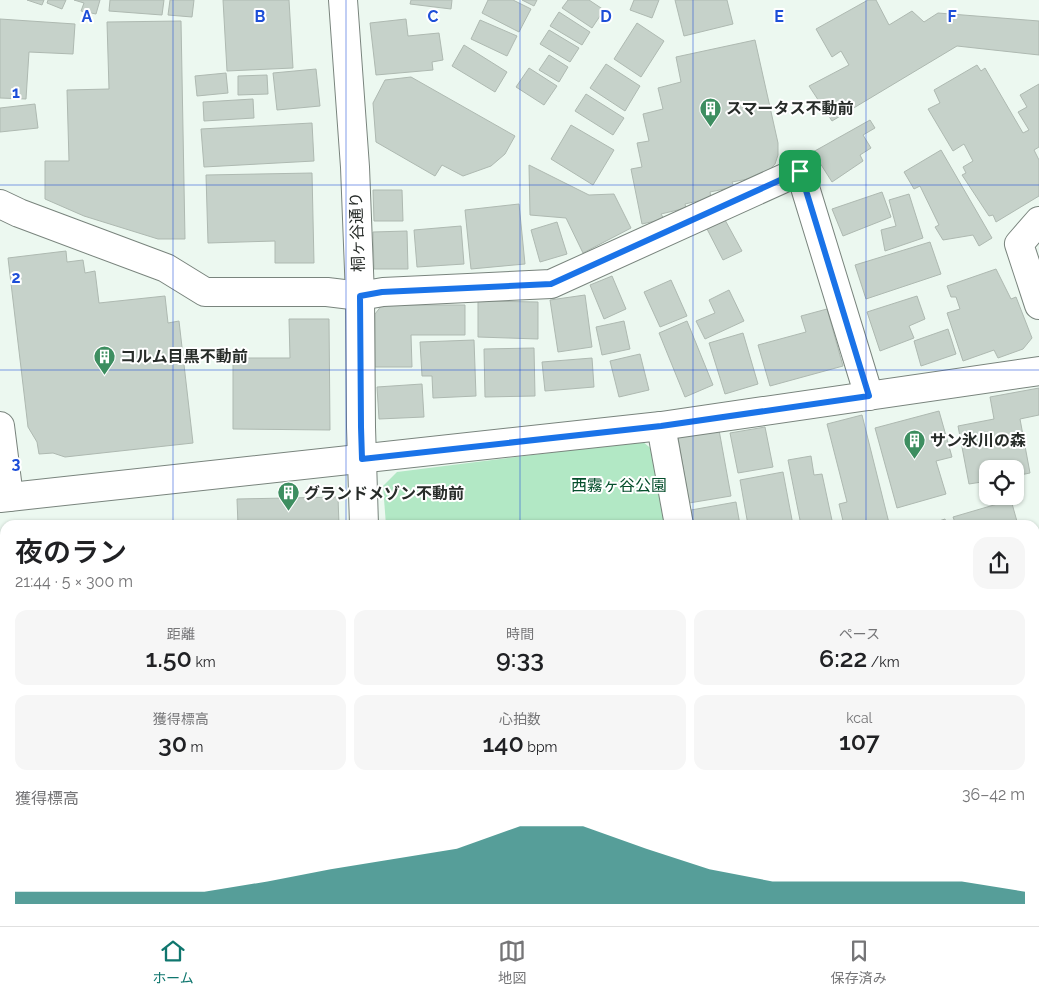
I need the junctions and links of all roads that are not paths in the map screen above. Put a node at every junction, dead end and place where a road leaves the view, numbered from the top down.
1 (343, 0) edge
2 (0, 204) edge
3 (1039, 221) edge
4 (360, 296) junction
5 (1039, 305) edge
6 (1039, 371) edge
7 (869, 396) junction
8 (0, 426) edge
9 (661, 426) junction
10 (362, 459) junction
11 (5, 497) edge
12 (364, 520) edge
13 (678, 520) edge

1 - 4 street, 桐ヶ谷通り
2 - 4 street
3 - 5 street
4 - 7 street
4 - 10 street, 桐ヶ谷通り
6 - 7 street
7 - 9 street
8 - 11 street
9 - 10 street
9 - 13 street
10 - 11 street
10 - 12 street, 桐ヶ谷通り

